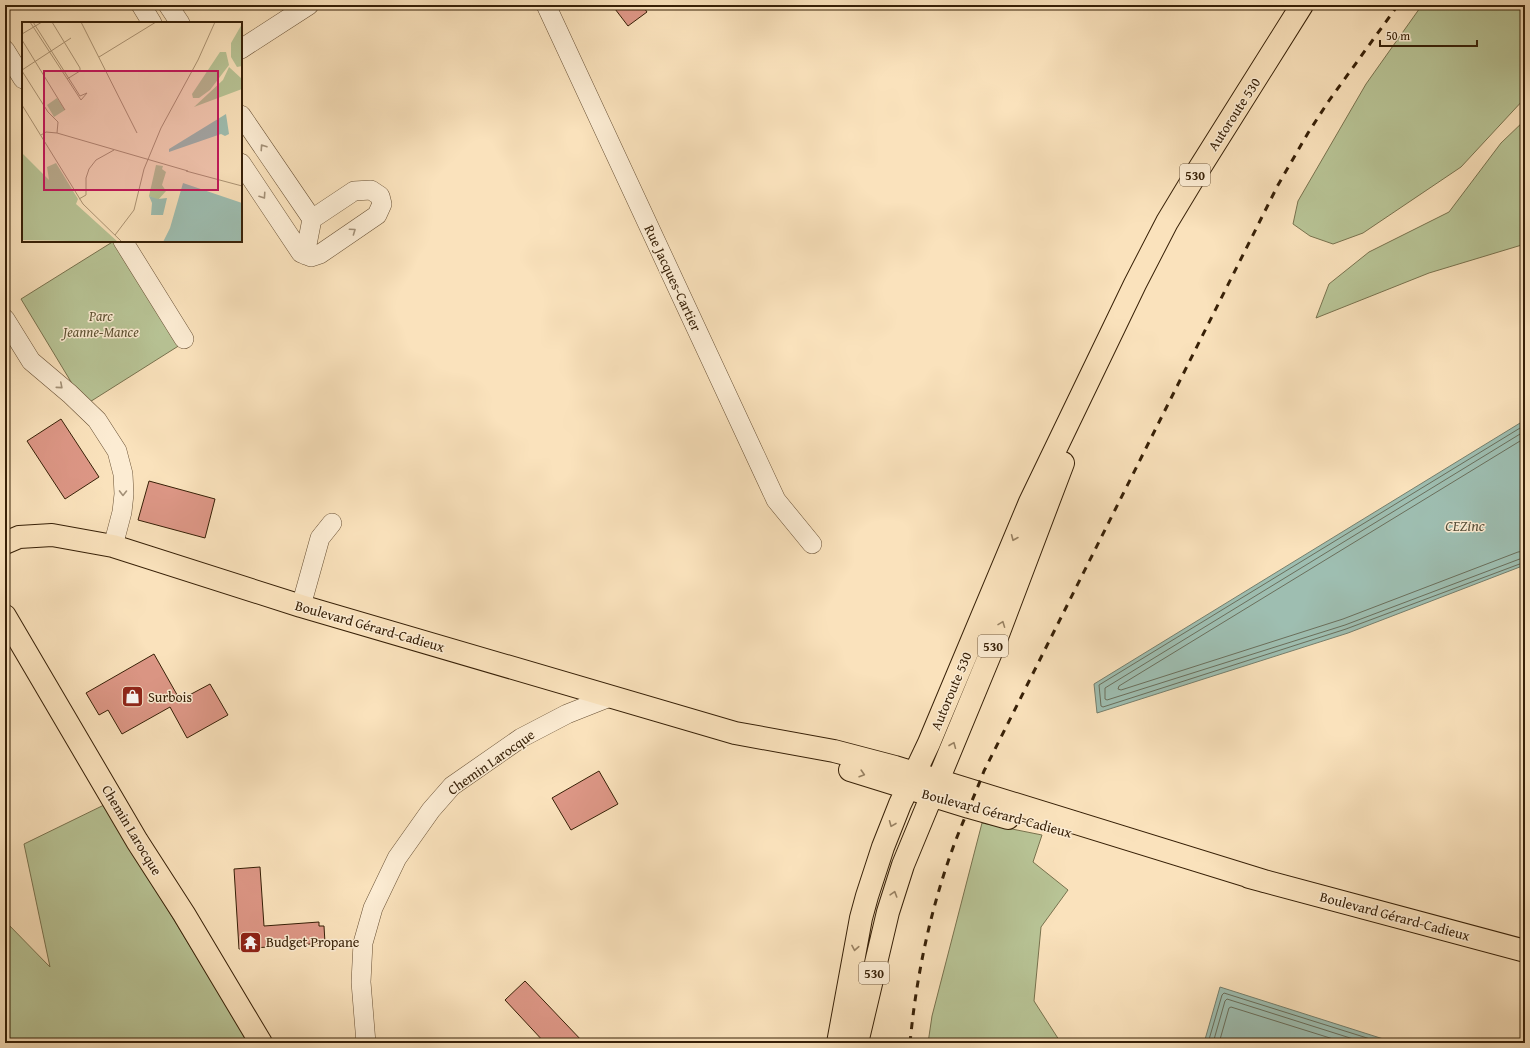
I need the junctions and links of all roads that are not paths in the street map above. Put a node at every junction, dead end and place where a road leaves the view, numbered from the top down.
1 (141, 5) edge
2 (168, 5) edge
3 (309, 5) edge
4 (546, 5) edge
5 (1302, 5) edge
6 (151, 22) edge
7 (179, 22) edge
8 (242, 48) edge
9 (5, 50) edge
10 (22, 77) edge
11 (242, 116) edge
12 (242, 164) edge
13 (312, 219) junction
14 (124, 242) edge
15 (305, 255) junction
16 (5, 319) edge
17 (184, 339) dead end
18 (1103, 353) junction
19 (332, 523) dead end
20 (5, 543) edge
21 (812, 544) dead end
22 (113, 546) junction
23 (301, 606) junction
24 (5, 616) edge
25 (610, 696) junction
26 (911, 780) junction
27 (935, 788) junction
28 (1525, 951) edge
29 (262, 1043) edge
30 (366, 1043) edge
31 (838, 1043) edge
32 (857, 1043) edge

1 - 6 street
2 - 7 street
3 - 8 street
4 - 21 street, Rue Jacques-Cartier
5 - 18 main road, Autoroute 530 / 530
9 - 10 street
13 -> 11 street
12 -> 15 street
13 - 15 street
15 -> 13 street
14 - 17 street
16 -> 22 street
18 -> 26 main road, Autoroute 530 / 530
27 -> 18 main road, Autoroute 530 / 530
19 - 23 street
20 - 22 main road, Boulevard Gérard-Cadieux
22 - 23 main road, Boulevard Gérard-Cadieux
23 - 25 main road, Boulevard Gérard-Cadieux
24 - 29 main road, Chemin Larocque
25 - 26 main road, Boulevard Gérard-Cadieux
25 - 30 street, Chemin Larocque
26 - 27 main road, Boulevard Gérard-Cadieux
26 -> 31 main road, Autoroute 530 / 530
27 - 28 main road, Boulevard Gérard-Cadieux
32 -> 27 main road, Autoroute 530 / 530

